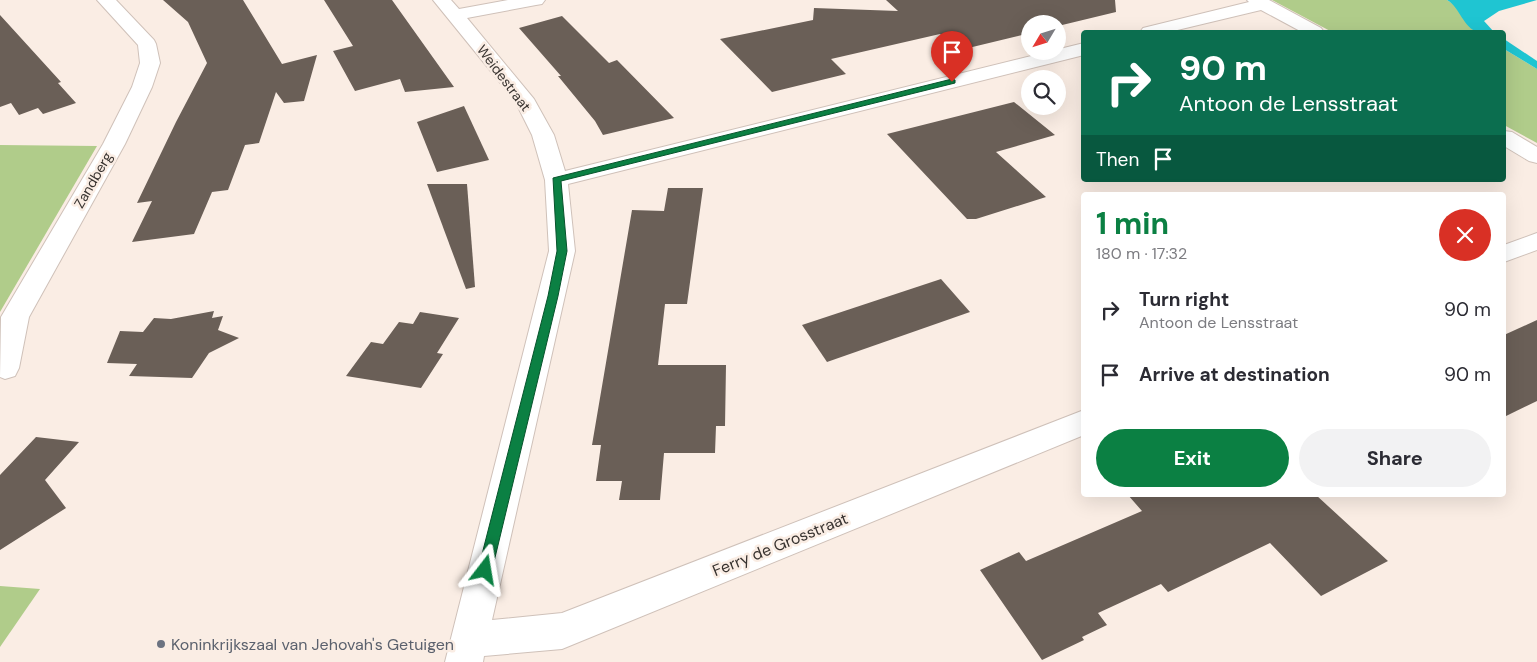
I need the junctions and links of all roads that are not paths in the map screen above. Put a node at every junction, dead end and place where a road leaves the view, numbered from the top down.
1 (106, 0) edge
2 (536, 0) edge
3 (1260, 2) edge
4 (449, 8) edge
5 (1156, 30) edge
6 (1310, 30) edge
7 (1081, 50) edge
8 (1506, 139) edge
9 (1537, 156) edge
10 (556, 180) junction
11 (1537, 241) edge
12 (1506, 253) edge
13 (5, 368) dead end
14 (1081, 423) edge
15 (466, 651) edge

1 - 13 street, Zandberg
2 - 4 street
3 - 5 street
3 - 6 street
4 - 10 street, Weidestraat
7 - 10 street
8 - 9 street
10 - 15 street, Weidestraat
11 - 12 street
14 - 15 street, Ferry de Grosstraat

